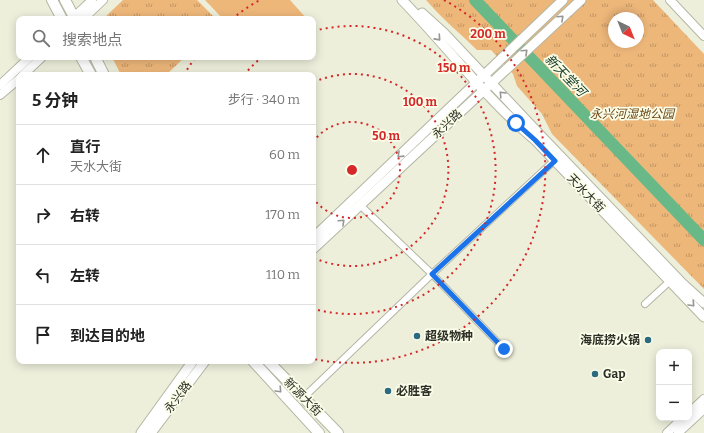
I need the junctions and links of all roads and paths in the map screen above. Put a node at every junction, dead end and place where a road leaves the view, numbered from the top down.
1 (52, 0) edge
2 (65, 0) edge
3 (92, 0) edge
4 (103, 0) edge
5 (402, 0) edge
6 (410, 0) edge
7 (564, 0) edge
8 (581, 0) edge
9 (670, 0) edge
10 (60, 16) edge
11 (74, 16) edge
12 (79, 16) edge
13 (80, 16) edge
14 (704, 36) edge
15 (27, 60) edge
16 (39, 60) edge
17 (83, 60) edge
18 (96, 60) edge
19 (26, 72) edge
20 (89, 72) edge
21 (102, 72) edge
22 (480, 79) junction
23 (16, 81) edge
24 (491, 83) junction
25 (0, 85) edge
26 (484, 90) junction
27 (0, 94) edge
28 (555, 160) junction
29 (360, 205) junction
30 (316, 235) edge
31 (316, 246) edge
32 (432, 274) junction
33 (670, 281) junction
34 (704, 303) edge
35 (645, 304) dead end
36 (704, 317) edge
37 (504, 349) dead end
38 (191, 364) edge
39 (203, 364) edge
40 (256, 364) edge
41 (271, 364) edge
42 (303, 398) junction
43 (704, 399) edge
44 (704, 409) edge
45 (692, 410) edge
46 (680, 421) edge
47 (141, 433) edge
48 (151, 433) edge
49 (320, 433) edge
50 (338, 433) edge
51 (667, 433) edge
52 (678, 433) edge

1 - 10 main road
2 - 11 main road
3 - 12 street
4 - 13 street
5 -> 22 main road, 天水大街
6 - 22 main road, 天水大街
7 - 22 main road, 永兴路
24 -> 8 main road, 永兴路
9 - 14 street
15 - 25 street
16 - 19 street
17 - 20 main road
18 - 21 main road
22 - 24 main road, 天水大街
22 - 26 main road, 天水大街
22 -> 30 main road, 永兴路
23 - 27 street
24 - 26 main road, 永兴路
34 -> 24 main road, 天水大街
26 - 28 main road, 天水大街
26 - 29 main road, 永兴路
28 - 32 street
28 - 33 main road, 天水大街
31 -> 29 main road, 永兴路
29 - 32 street
32 - 37 street
32 - 42 street
33 - 35 street
33 -> 36 main road, 天水大街
38 - 47 main road, 永兴路
39 - 48 main road, 永兴路
40 -> 49 main road, 新源大街
41 - 42 main road, 新源大街
42 - 50 main road, 新源大街
43 - 45 street
44 - 52 street
46 - 51 street

